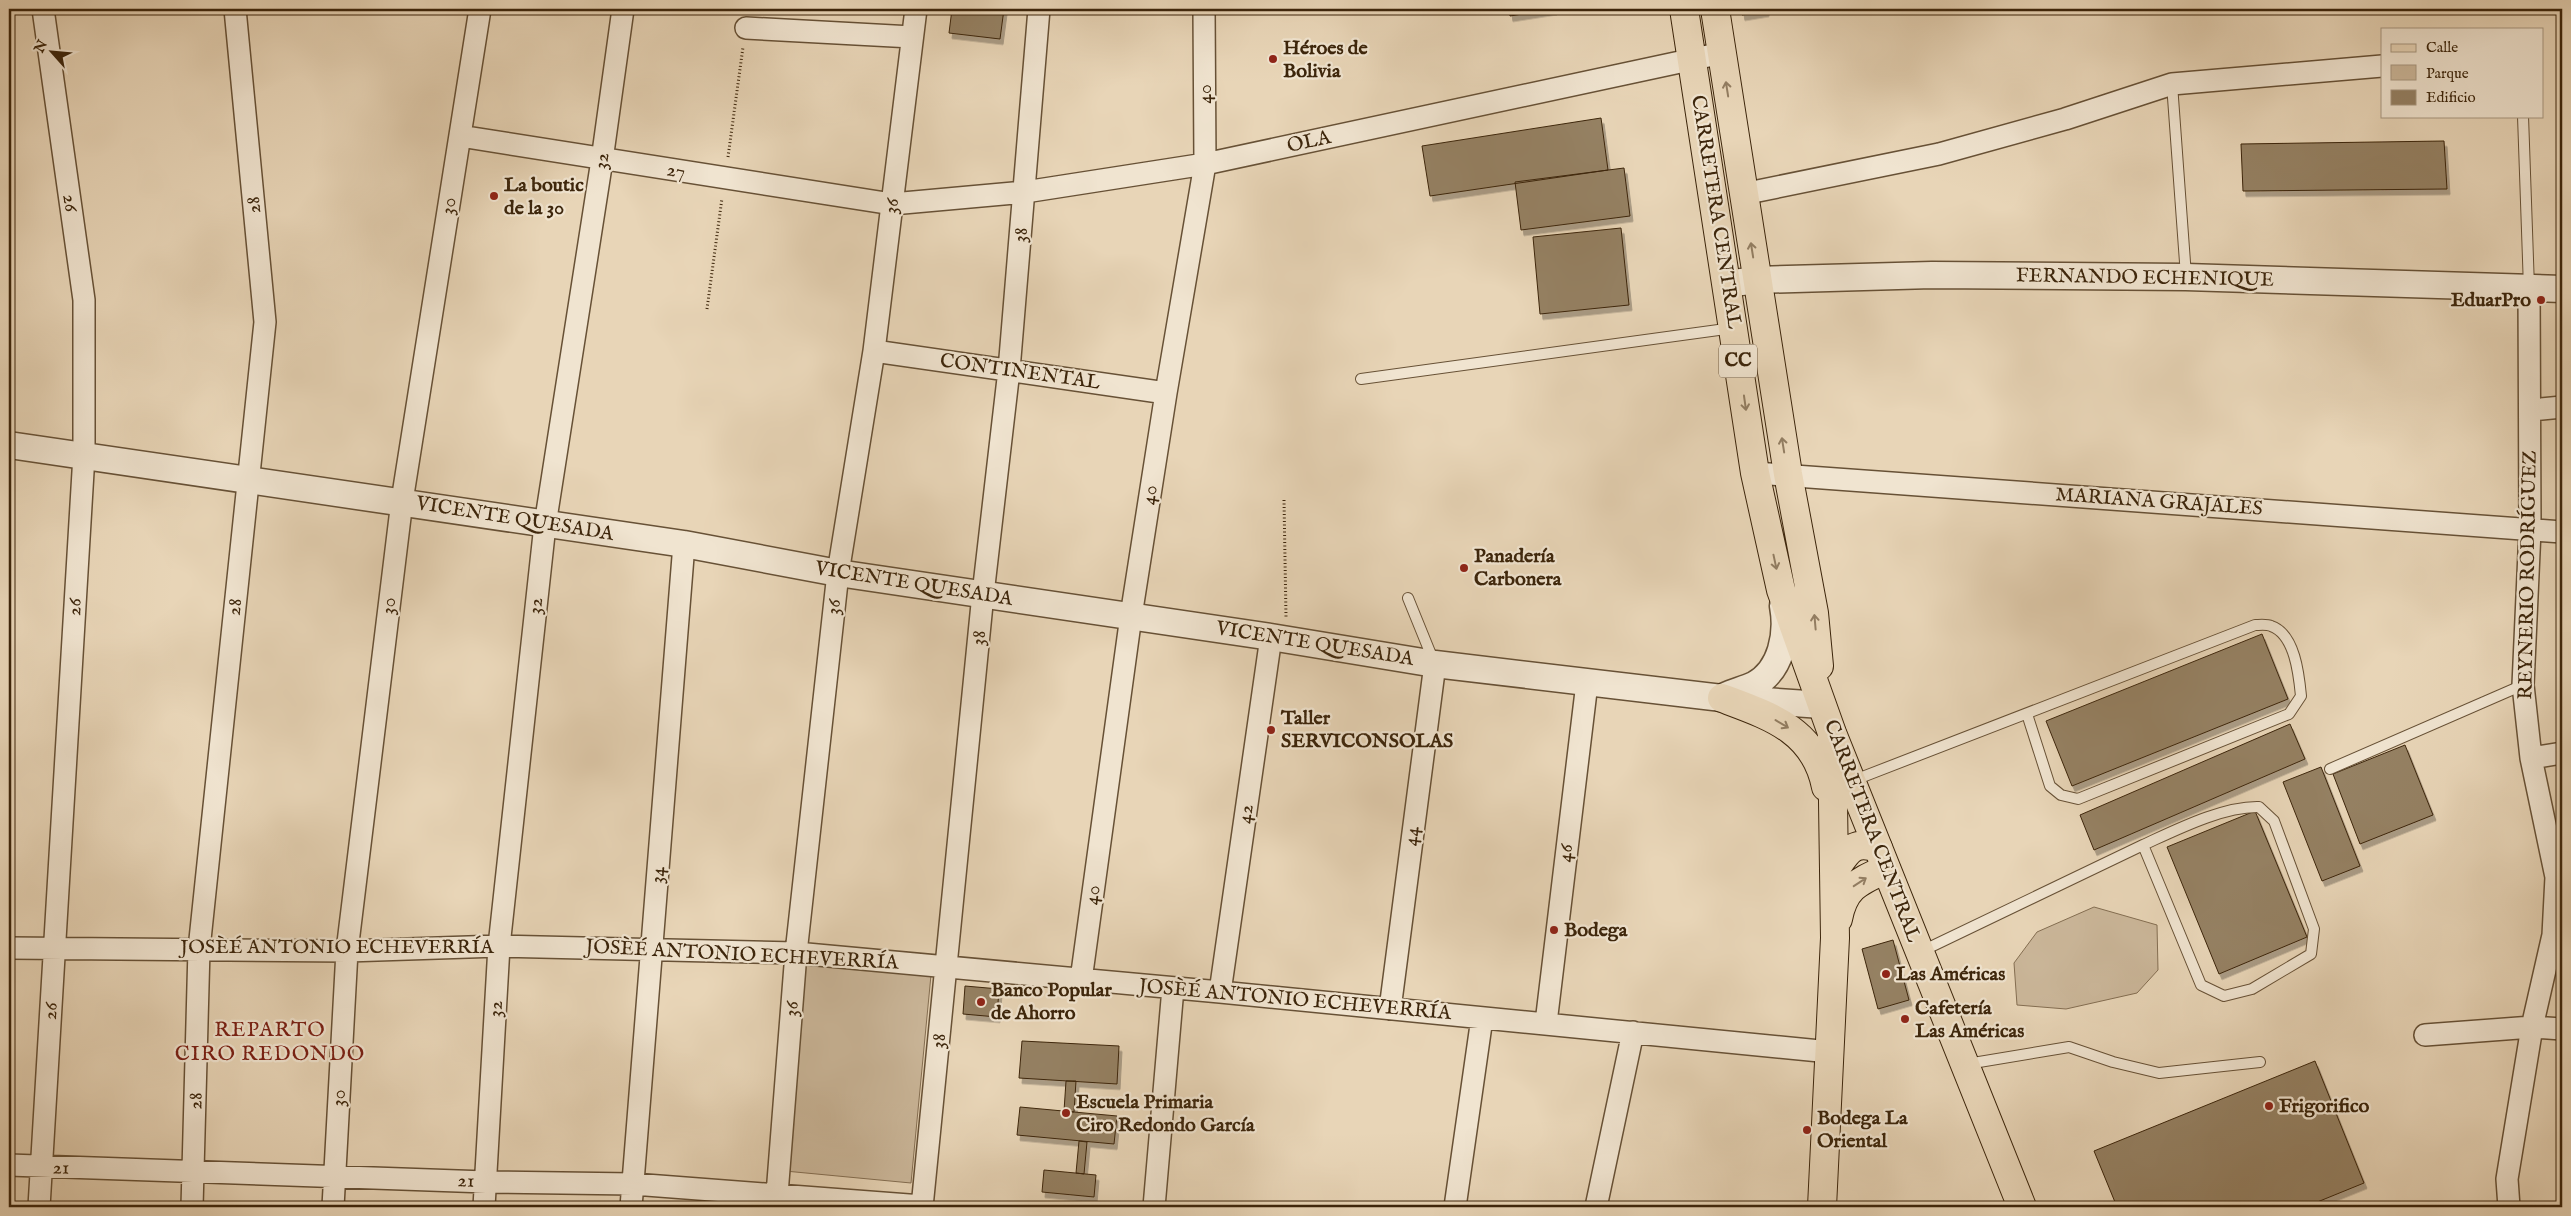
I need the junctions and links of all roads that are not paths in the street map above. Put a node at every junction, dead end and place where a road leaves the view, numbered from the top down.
1 (43, 9) edge
2 (235, 9) edge
3 (480, 9) edge
4 (623, 9) edge
5 (916, 9) edge
6 (1039, 9) edge
7 (1204, 9) edge
8 (1684, 9) edge
9 (1715, 9) edge
10 (746, 28) dead end
11 (912, 37) junction
12 (1722, 54) junction
13 (1692, 59) junction
14 (2381, 66) edge
15 (2172, 84) junction
16 (2523, 118) edge
17 (460, 136) junction
18 (602, 160) junction
19 (1205, 164) junction
20 (1025, 192) junction
21 (1743, 194) junction
22 (892, 204) junction
23 (2186, 277) junction
24 (1756, 280) junction
25 (1727, 284) junction
26 (2529, 288) junction
27 (2562, 289) edge
28 (1734, 328) junction
29 (874, 351) junction
30 (1009, 370) junction
31 (1361, 380) dead end
32 (1166, 393) junction
33 (2562, 407) edge
34 (2532, 410) junction
35 (9, 445) edge
36 (84, 456) junction
37 (1755, 473) junction
38 (1788, 474) junction
39 (248, 480) junction
40 (402, 501) junction
41 (545, 525) junction
42 (2530, 530) junction
43 (2562, 532) edge
44 (684, 544) junction
45 (838, 573) junction
46 (1781, 590) junction
47 (983, 594) junction
48 (1408, 598) dead end
49 (1131, 616) junction
50 (1279, 638) junction
51 (1435, 664) junction
52 (1587, 683) junction
53 (2523, 685) junction
54 (1722, 698) junction
55 (1822, 705) junction
56 (2027, 714) junction
57 (1832, 733) junction
58 (2562, 753) edge
59 (2531, 758) junction
60 (2330, 769) dead end
61 (1851, 782) junction
62 (1833, 823) junction
63 (2144, 845) junction
64 (1882, 859) junction
65 (1834, 871) junction
66 (2558, 935) edge
67 (1835, 938) junction
68 (499, 946) junction
69 (9, 948) edge
70 (55, 949) junction
71 (199, 949) junction
72 (652, 949) junction
73 (347, 951) junction
74 (1919, 952) junction
75 (796, 954) junction
76 (946, 966) junction
77 (1081, 980) junction
78 (1173, 988) junction
79 (1220, 992) junction
80 (1390, 1009) junction
81 (1482, 1018) junction
82 (1546, 1023) junction
83 (2532, 1028) junction
84 (2562, 1030) edge
85 (1632, 1032) junction
86 (2425, 1035) dead end
87 (1830, 1052) junction
88 (2260, 1062) dead end
89 (1964, 1064) junction
90 (9, 1165) edge
91 (41, 1167) junction
92 (194, 1173) junction
93 (336, 1175) junction
94 (486, 1182) junction
95 (633, 1184) junction
96 (777, 1201) edge
97 (922, 1206) edge
98 (39, 1207) edge
99 (192, 1207) edge
100 (333, 1207) edge
101 (484, 1207) edge
102 (631, 1207) edge
103 (1154, 1207) edge
104 (1455, 1207) edge
105 (1596, 1207) edge
106 (1822, 1207) edge
107 (2022, 1207) edge
108 (2509, 1207) edge

1 - 36 street, 26
2 - 39 street, 28
3 - 17 street, 30
4 - 18 street, 32
5 - 11 street, 36
6 - 20 street, 38
7 - 19 street, 40
8 - 13 main road, CARRETERA CENTRAL / CC
9 - 12 main road, CARRETERA CENTRAL / CC
10 - 11 street
11 - 22 street, 36
12 - 13 street, OLA
21 -> 12 main road, CARRETERA CENTRAL / CC
13 - 19 street, OLA
13 - 25 main road, CARRETERA CENTRAL / CC
14 - 15 street
15 - 21 street
15 - 23 lane
16 - 26 lane, REYNERIO RODRÍGUEZ
17 - 18 street, 27
17 - 40 street, 30
18 - 22 street, 27
18 - 41 street, 32
19 - 20 street, OLA
19 - 32 street, 40
20 - 22 street, OLA
20 - 30 street, 38
24 -> 21 main road, CARRETERA CENTRAL / CC
22 - 29 street, 36
23 - 24 street, FERNANDO ECHENIQUE
23 - 26 street, FERNANDO ECHENIQUE
24 - 25 street, FERNANDO ECHENIQUE
38 -> 24 main road, CARRETERA CENTRAL / CC
25 - 28 main road, CARRETERA CENTRAL / CC
26 - 27 street, FERNANDO ECHENIQUE
26 - 34 street, REYNERIO RODRÍGUEZ
28 - 31 lane
28 -> 37 main road, CARRETERA CENTRAL / CC
29 - 30 street, CONTINENTAL
29 - 45 street, 36
30 - 32 street, CONTINENTAL
30 - 47 street, 38
32 - 49 street, 40
33 - 34 street
34 - 42 street, REYNERIO RODRÍGUEZ
35 - 36 street, VICENTE QUESADA
36 - 39 street, VICENTE QUESADA
36 - 70 street, 26
37 - 38 street, MARIANA GRAJALES
37 -> 46 main road, CARRETERA CENTRAL / CC
38 - 42 street, MARIANA GRAJALES
55 -> 38 main road, CARRETERA CENTRAL / CC
39 - 40 street, VICENTE QUESADA
39 - 71 street, 28
40 - 41 street, VICENTE QUESADA
40 - 73 street, 30
41 - 44 street, VICENTE QUESADA
41 - 68 street, 32
42 - 43 street, MARIANA GRAJALES
42 - 53 street, REYNERIO RODRÍGUEZ
44 - 45 street, VICENTE QUESADA
44 - 72 street, 34
45 - 47 street, VICENTE QUESADA
45 - 75 street, 36
46 - 54 street
46 - 55 main road, CARRETERA CENTRAL / CC
47 - 49 street, VICENTE QUESADA
47 - 76 street, 38
48 - 51 lane
49 - 50 street, VICENTE QUESADA
49 - 77 street, 40
50 - 51 street, VICENTE QUESADA
50 - 79 street, 42
51 - 52 street, VICENTE QUESADA
51 - 80 street, 44
52 - 54 street, VICENTE QUESADA
52 - 82 street, 46
53 - 59 street, REYNERIO RODRÍGUEZ
53 - 60 lane
54 - 55 street, VICENTE QUESADA
54 -> 62 main road
55 - 57 main road, CARRETERA CENTRAL / CC
56 - 56 lane
56 - 61 lane
57 - 61 main road, CARRETERA CENTRAL / CC
57 - 62 main road
58 - 59 street
59 - 66 street, REYNERIO RODRÍGUEZ
61 - 64 main road, CARRETERA CENTRAL / CC
62 - 65 main road
63 - 63 lane
63 - 74 lane
64 - 65 main road
67 -> 64 main road
64 - 74 main road, CARRETERA CENTRAL / CC
65 - 67 main road
66 - 83 street, REYNERIO RODRÍGUEZ
67 - 87 main road
68 - 72 street, JOSÈÉ ANTONIO ECHEVERRÍA
68 - 73 street, JOSÈÉ ANTONIO ECHEVERRÍA
68 - 94 street, 32
69 - 70 street, JOSÈÉ ANTONIO ECHEVERRÍA
70 - 71 street, JOSÈÉ ANTONIO ECHEVERRÍA
70 - 91 street, 26
71 - 73 street, JOSÈÉ ANTONIO ECHEVERRÍA
71 - 92 street, 28
72 - 75 street, JOSÈÉ ANTONIO ECHEVERRÍA
72 - 95 street, 34
73 - 93 street, 30
74 - 89 main road, CARRETERA CENTRAL / CC
75 - 76 street, JOSÈÉ ANTONIO ECHEVERRÍA
75 - 96 street, 36
76 - 77 street, JOSÈÉ ANTONIO ECHEVERRÍA
76 - 97 street, 38
77 - 78 street, JOSÈÉ ANTONIO ECHEVERRÍA
78 - 79 street, JOSÈÉ ANTONIO ECHEVERRÍA
78 - 103 street
79 - 80 street, JOSÈÉ ANTONIO ECHEVERRÍA
80 - 81 street, JOSÈÉ ANTONIO ECHEVERRÍA
81 - 82 street, JOSÈÉ ANTONIO ECHEVERRÍA
81 - 104 street
82 - 85 street, JOSÈÉ ANTONIO ECHEVERRÍA
83 - 84 street
83 - 86 street
83 - 108 street, REYNERIO RODRÍGUEZ
85 - 87 street, JOSÈÉ ANTONIO ECHEVERRÍA
85 - 105 street
87 - 106 main road
88 - 89 lane
89 - 107 main road, CARRETERA CENTRAL / CC
90 - 91 street, 21
91 - 92 street, 21
91 - 98 street, 26
92 - 93 street, 21
92 - 99 street, 28
93 - 94 street, 21
93 - 100 street, 30
94 - 95 street, 21
94 - 101 street, 32
95 - 96 street, 21
95 - 102 street, 34
96 - 97 street, 21

